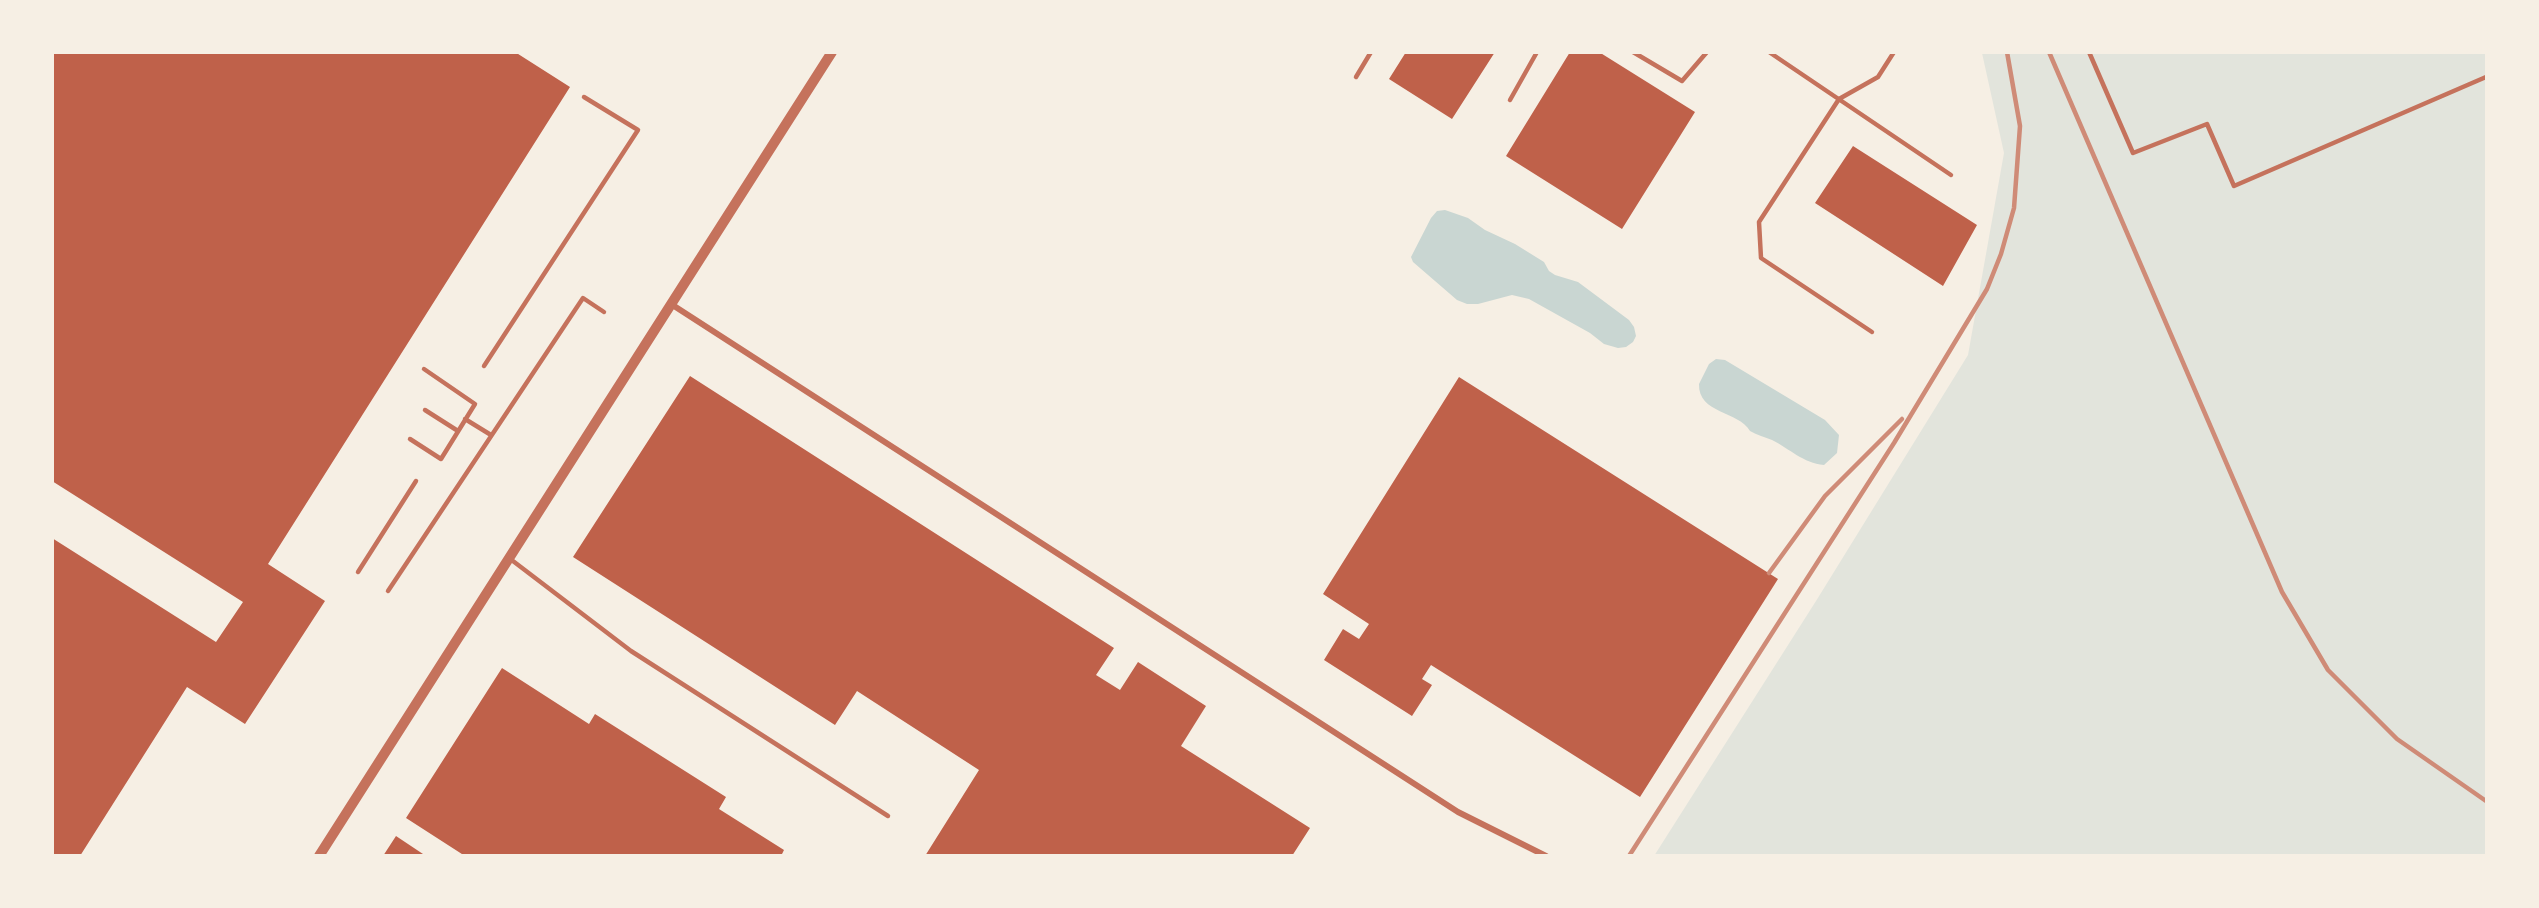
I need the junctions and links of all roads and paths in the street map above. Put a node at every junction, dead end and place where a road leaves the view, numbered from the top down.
1 (832, 52) edge
2 (1371, 52) edge
3 (1538, 52) edge
4 (1633, 52) edge
5 (1707, 52) edge
6 (1769, 52) edge
7 (1894, 52) edge
8 (2089, 52) edge
9 (2487, 76) edge
10 (1356, 77) dead end
11 (584, 97) dead end
12 (1839, 99) junction
13 (1510, 100) dead end
14 (1951, 175) dead end
15 (671, 304) junction
16 (604, 312) dead end
17 (1872, 332) dead end
18 (484, 366) dead end
19 (424, 369) dead end
20 (425, 410) dead end
21 (465, 419) junction
22 (458, 431) junction
23 (491, 435) junction
24 (410, 438) dead end
25 (416, 481) dead end
26 (509, 558) junction
27 (358, 572) dead end
28 (388, 591) dead end
29 (888, 816) dead end
30 (319, 855) edge
31 (1546, 855) edge

1 - 15 street
2 - 10 lane
3 - 13 lane
4 - 5 lane
6 - 12 lane
7 - 12 lane
8 - 9 lane
11 - 18 lane
12 - 14 lane
12 - 17 lane
15 - 26 street
15 - 31 street
16 - 23 lane
19 - 21 lane
20 - 22 lane
21 - 22 lane
21 - 23 lane
22 - 24 lane
23 - 28 lane
25 - 27 lane
26 - 29 lane
26 - 30 street

